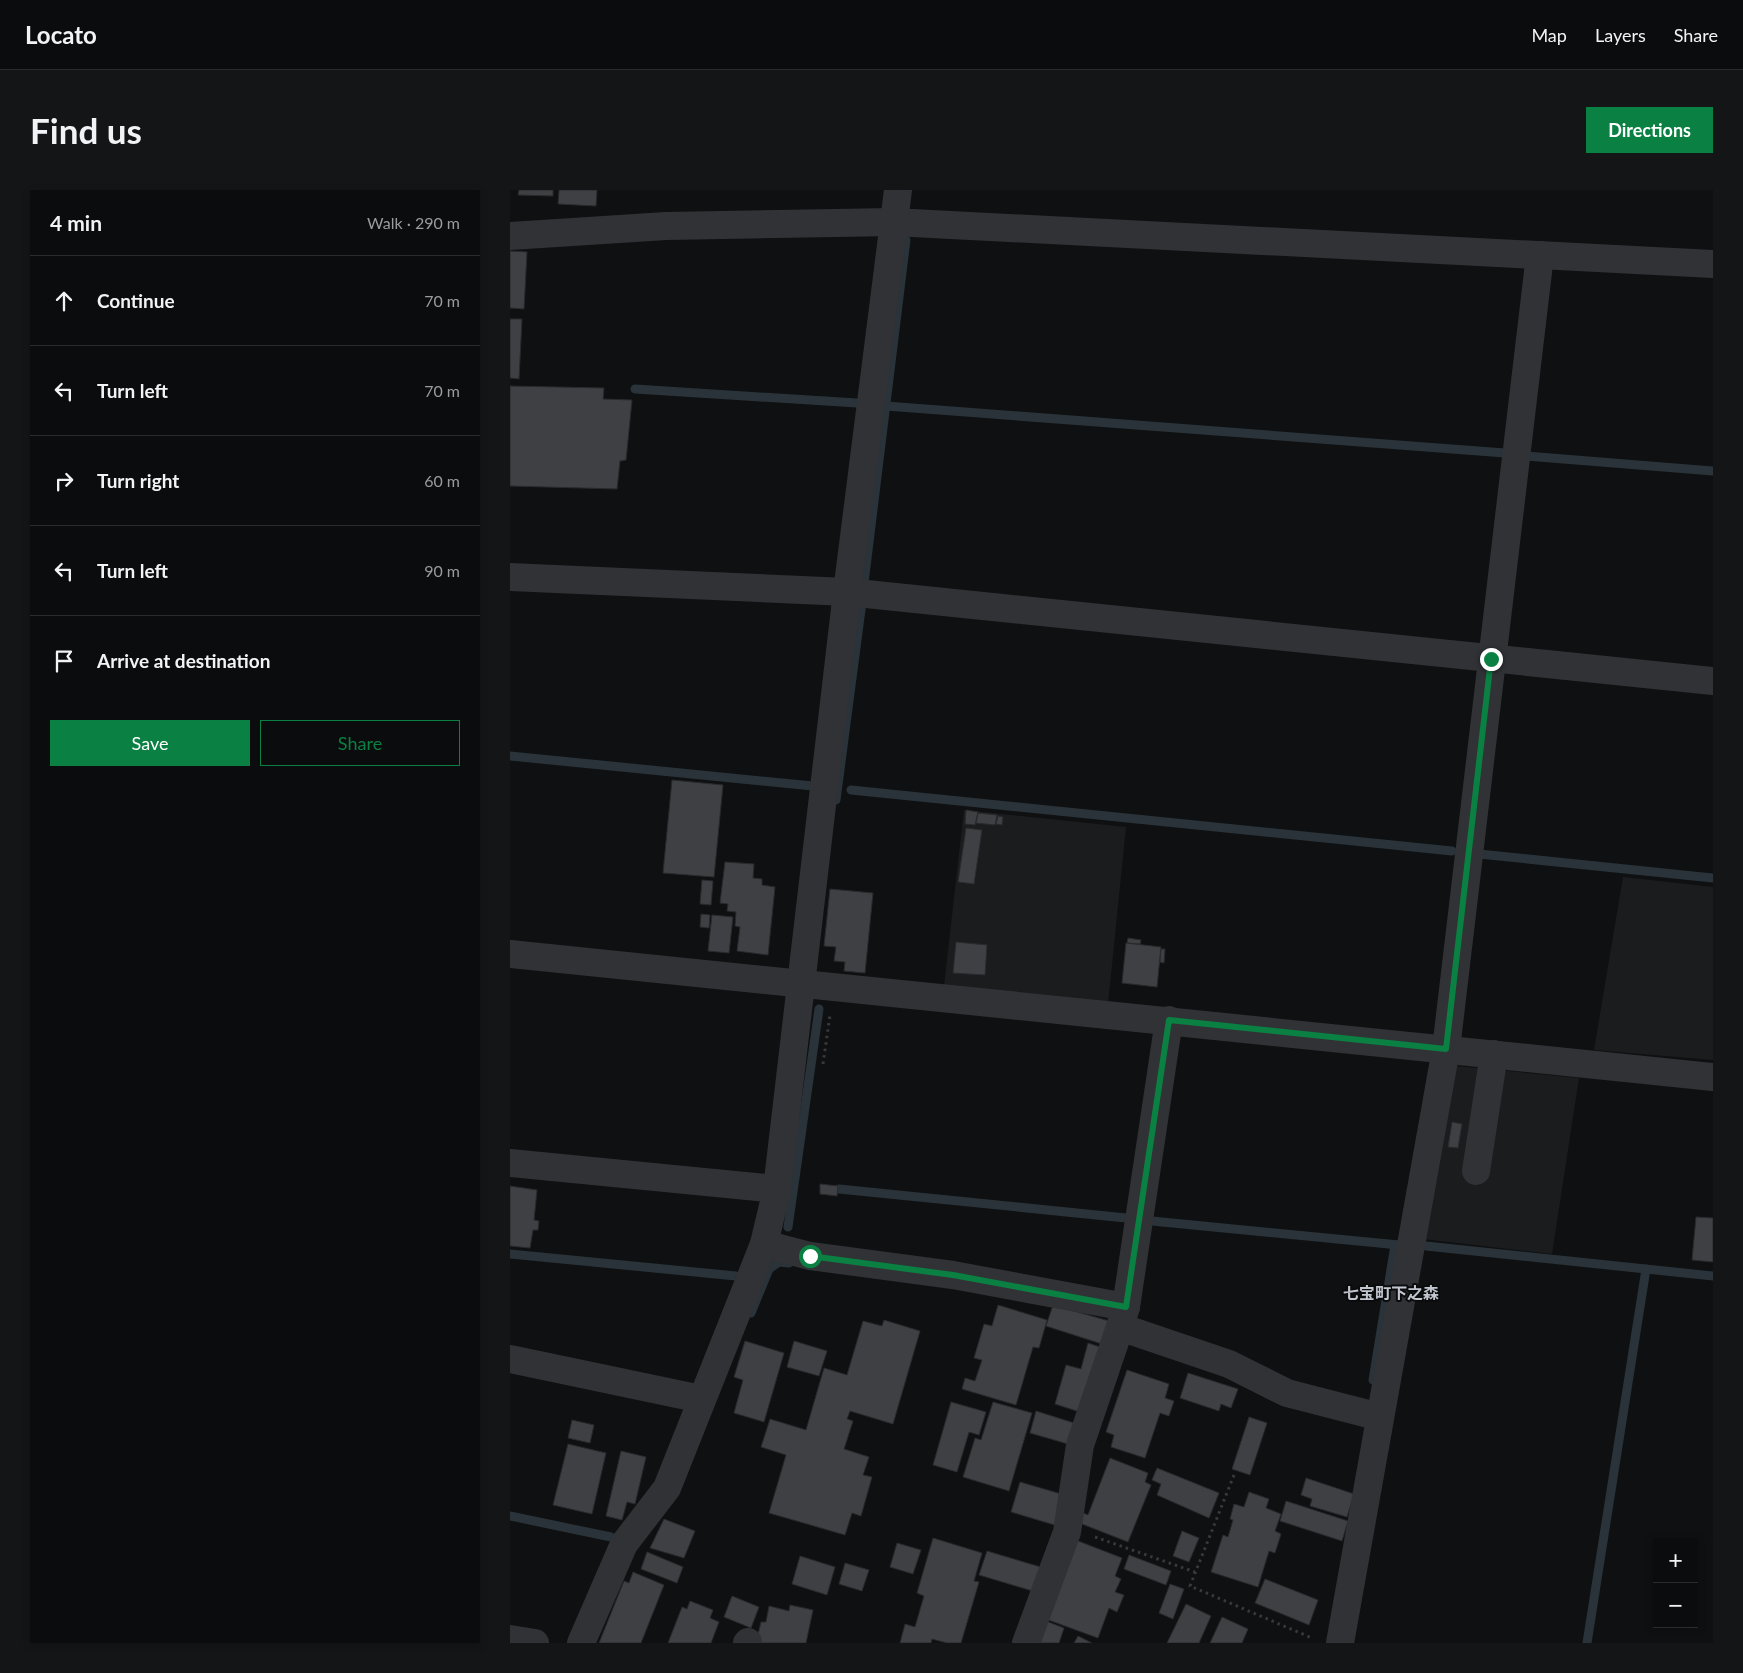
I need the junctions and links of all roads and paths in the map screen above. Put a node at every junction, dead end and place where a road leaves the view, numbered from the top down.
1 (898, 190) edge
2 (893, 222) junction
3 (510, 236) edge
4 (1540, 255) junction
5 (1713, 264) edge
6 (510, 577) edge
7 (847, 592) junction
8 (1491, 659) junction
9 (1713, 681) edge
10 (510, 954) edge
11 (801, 985) junction
12 (1169, 1020) junction
13 (1446, 1049) junction
14 (1494, 1054) junction
15 (1713, 1077) edge
16 (510, 1163) edge
17 (1476, 1171) dead end
18 (777, 1189) junction
19 (764, 1244) junction
20 (1123, 1317) junction
21 (510, 1359) edge
22 (701, 1399) junction
23 (1380, 1416) junction
24 (1234, 1475) dead end
25 (1067, 1527) junction
26 (1195, 1572) junction
27 (510, 1639) edge
28 (1328, 1641) edge
29 (535, 1643) edge
30 (581, 1643) edge
31 (1026, 1643) edge

1 - 2 street
2 - 3 street
2 - 4 street
2 - 7 street
4 - 5 street
4 - 8 street
6 - 7 street
7 - 8 street
7 - 11 street
8 - 9 street
8 - 13 street
10 - 11 street
11 - 12 street
11 - 18 street
12 - 13 street
12 - 20 street
13 - 14 street
13 - 23 street
14 - 15 street
14 - 17 street
16 - 18 street
18 - 19 street
19 - 20 street
19 - 22 street
20 - 23 street
20 - 25 street
21 - 22 street
22 - 30 street
23 - 28 street
24 - 26 path
25 - 26 path
25 - 31 street
26 - 28 path
27 - 29 street

